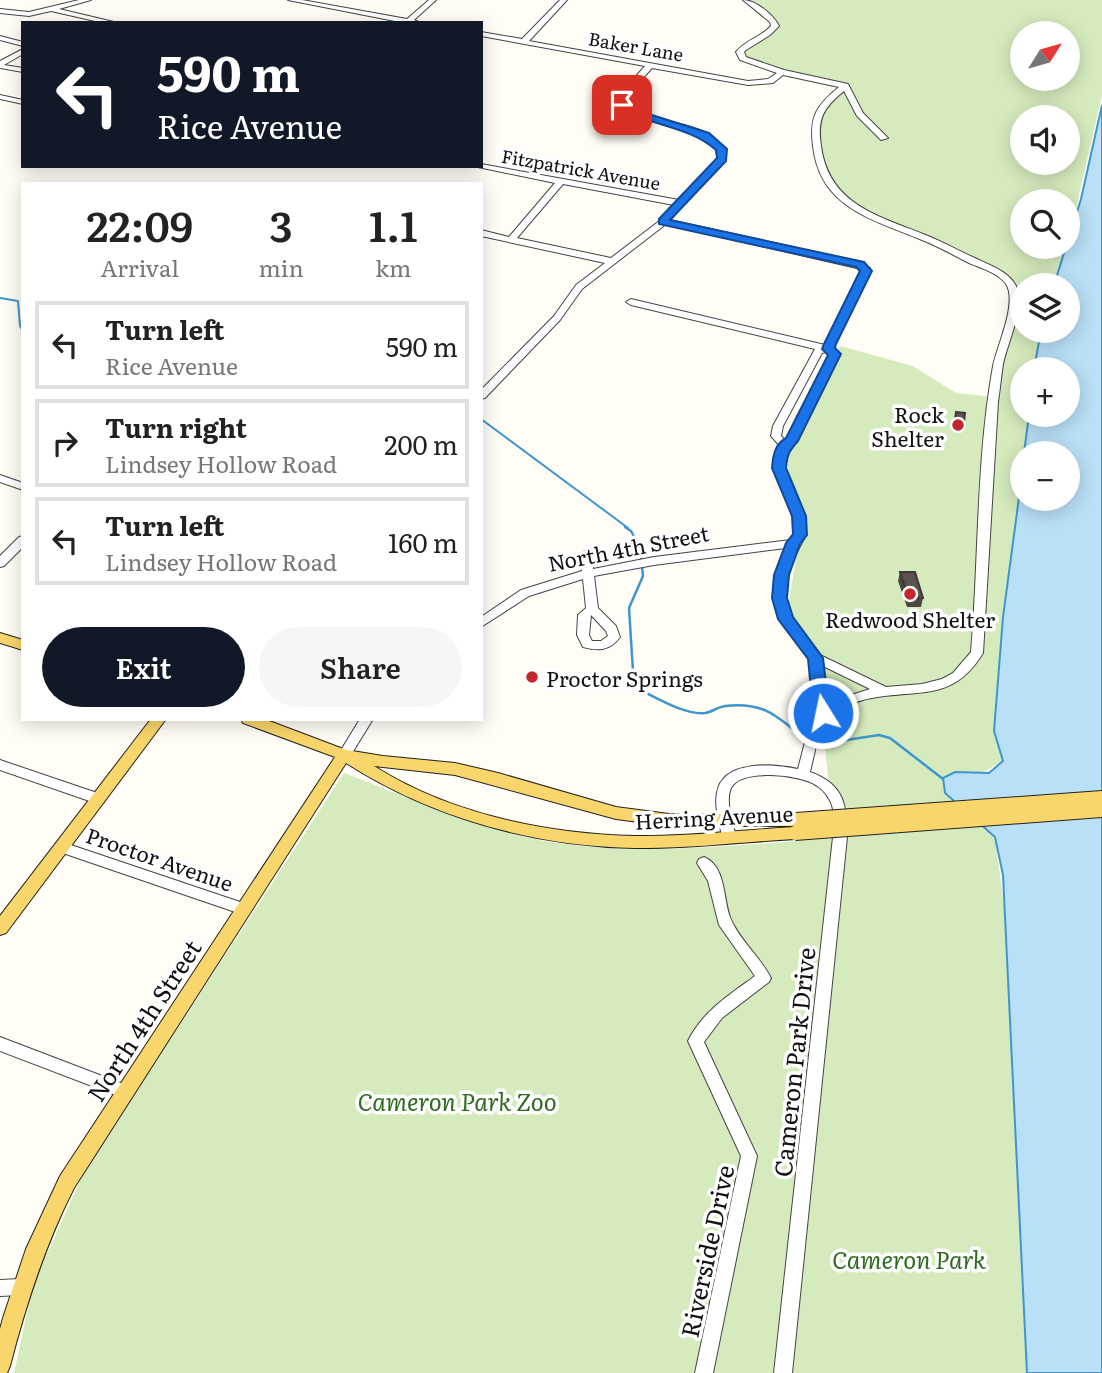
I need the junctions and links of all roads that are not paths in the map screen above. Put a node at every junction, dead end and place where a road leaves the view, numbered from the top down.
1 (88, 0) edge
2 (291, 0) edge
3 (433, 0) edge
4 (564, 0) edge
5 (746, 0) edge
6 (50, 9) junction
7 (0, 11) edge
8 (106, 21) edge
9 (409, 21) joint
10 (483, 34) edge
11 (0, 38) edge
12 (524, 42) junction
13 (21, 43) edge
14 (21, 52) edge
15 (0, 65) edge
16 (650, 65) junction
17 (21, 70) edge
18 (782, 72) junction
19 (845, 86) junction
20 (0, 97) edge
21 (21, 102) edge
22 (884, 138) dead end
23 (483, 167) edge
24 (560, 182) junction
25 (679, 203) junction
26 (663, 221) junction
27 (483, 233) edge
28 (512, 239) junction
29 (610, 261) junction
30 (631, 302) dead end
31 (828, 349) junction
32 (483, 394) edge
33 (784, 445) junction
34 (0, 478) edge
35 (21, 487) edge
36 (21, 542) edge
37 (793, 543) junction
38 (765, 546) junction
39 (586, 554) dead end
40 (0, 563) edge
41 (785, 566) junction
42 (587, 574) junction
43 (592, 609) dead end
44 (483, 622) edge
45 (0, 638) edge
46 (21, 644) edge
47 (816, 658) junction
48 (884, 691) junction
49 (816, 718) junction
50 (157, 721) edge
51 (253, 721) edge
52 (366, 721) edge
53 (344, 755) junction
54 (0, 765) edge
55 (803, 775) junction
56 (1102, 798) edge
57 (98, 799) junction
58 (1102, 810) edge
59 (726, 820) junction
60 (796, 827) junction
61 (729, 837) junction
62 (62, 847) junction
63 (704, 863) dead end
64 (244, 909) junction
65 (0, 928) edge
66 (0, 1044) edge
67 (126, 1092) junction
68 (20, 1287) junction
69 (0, 1288) edge
70 (0, 1366) edge
71 (704, 1373) edge
72 (783, 1373) edge

1 - 6 street
2 - 9 street
3 - 9 street
4 - 12 street
5 - 18 street
6 - 7 street
6 - 8 street
10 - 12 street, Baker Lane
11 - 13 street
12 - 16 street, Baker Lane
14 - 15 street
15 - 17 street
16 - 18 street, Baker Lane
16 - 25 street
18 - 19 street
19 - 22 street
19 - 48 street
20 - 21 street
23 - 24 street, Fitzpatrick Avenue
24 - 25 street, Fitzpatrick Avenue
24 - 28 street
25 - 26 street
26 - 29 street
26 - 31 street
27 - 28 street
28 - 29 street
29 - 32 street
30 - 31 street
31 - 33 street
31 - 33 street
33 - 37 street
34 - 35 street
36 - 40 street
37 - 38 street, North 4th Street
37 - 41 street
38 - 41 street
38 - 42 street, North 4th Street
39 - 42 street
41 - 47 street
42 - 43 street
42 - 44 street, North 4th Street
45 - 46 main road
47 - 48 street
47 - 49 street
48 - 49 street
49 - 55 street
50 - 57 main road
51 - 53 main road, Herring Avenue
52 - 53 street, North 4th Street
53 - 59 main road, Herring Avenue
53 - 61 main road, Herring Avenue
53 - 64 main road, North 4th Street
54 - 57 street, Proctor Avenue
55 - 59 street
55 - 72 street, Cameron Park Drive
56 - 60 main road, Herring Avenue, bridge
57 - 62 main road
58 - 60 main road, Herring Avenue, bridge
59 - 60 main road, Herring Avenue
59 - 61 street
60 - 61 main road, Herring Avenue
62 - 64 street, Proctor Avenue
62 - 65 main road
63 - 71 street, Riverside Drive
64 - 67 main road, North 4th Street
66 - 67 street
67 - 68 main road, North 4th Street
68 - 69 street
68 - 70 main road, North 4th Street

